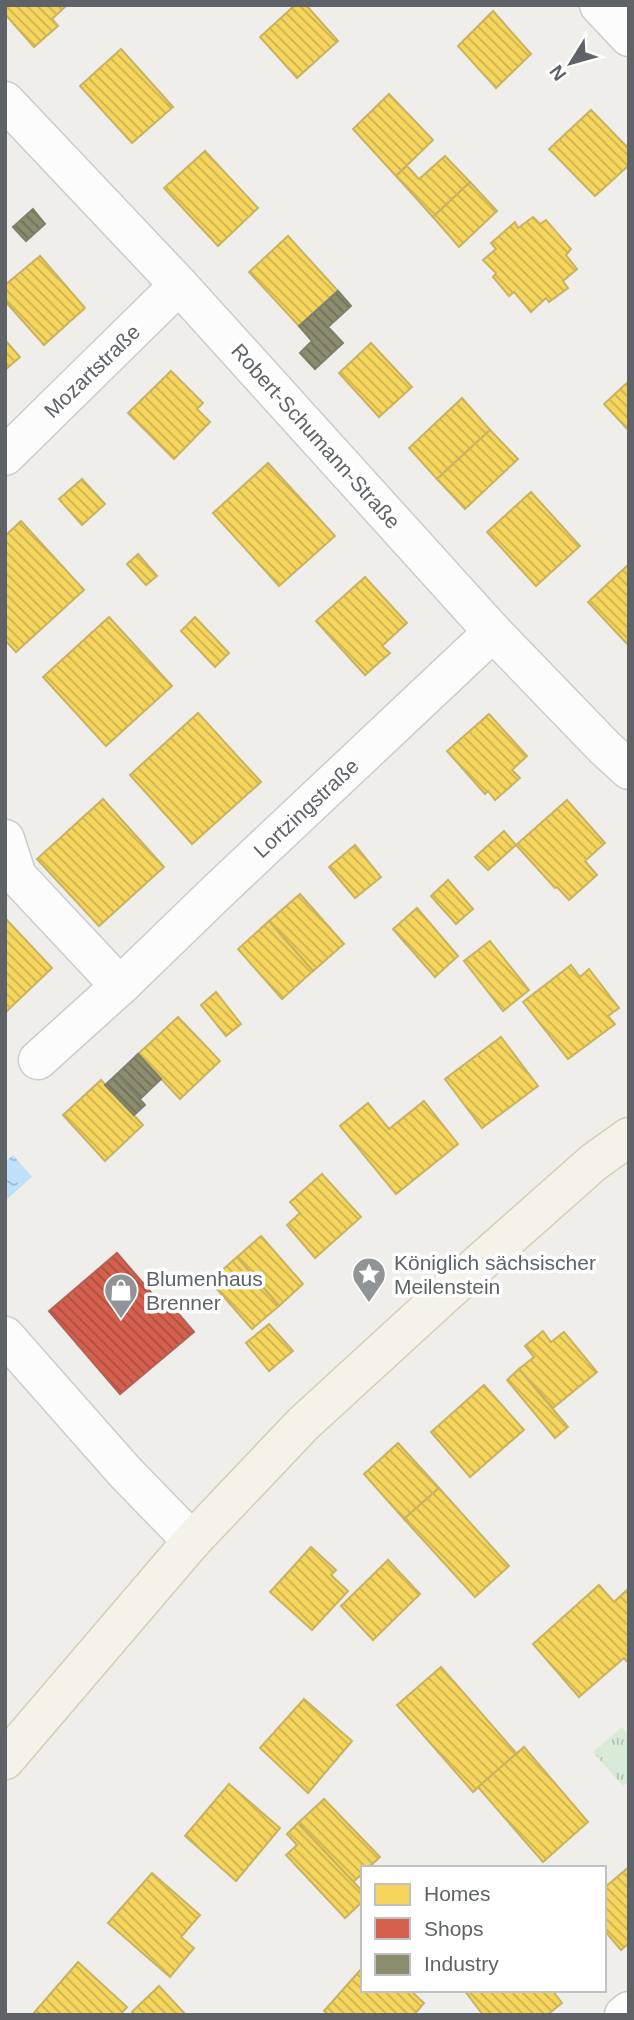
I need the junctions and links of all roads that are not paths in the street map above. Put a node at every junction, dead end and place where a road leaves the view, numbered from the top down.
1 (599, 5) edge
2 (629, 37) edge
3 (5, 101) edge
4 (179, 285) junction
5 (5, 456) edge
6 (494, 632) junction
7 (629, 769) edge
8 (5, 839) edge
9 (120, 986) junction
10 (38, 1060) dead end
11 (629, 1137) edge
12 (5, 1336) edge
13 (192, 1541) junction
14 (5, 1760) edge
15 (629, 2011) edge
16 (624, 2015) edge

1 - 2 street
3 - 4 street, Robert-Schumann-Straße
4 - 5 street, Mozartstraße
4 - 6 street, Robert-Schumann-Straße
6 - 7 street, Robert-Schumann-Straße
6 - 9 street, Lortzingstraße
8 - 9 street
9 - 10 street, Lortzingstraße
11 - 13 main road
12 - 13 street
13 - 14 main road
15 - 16 street

